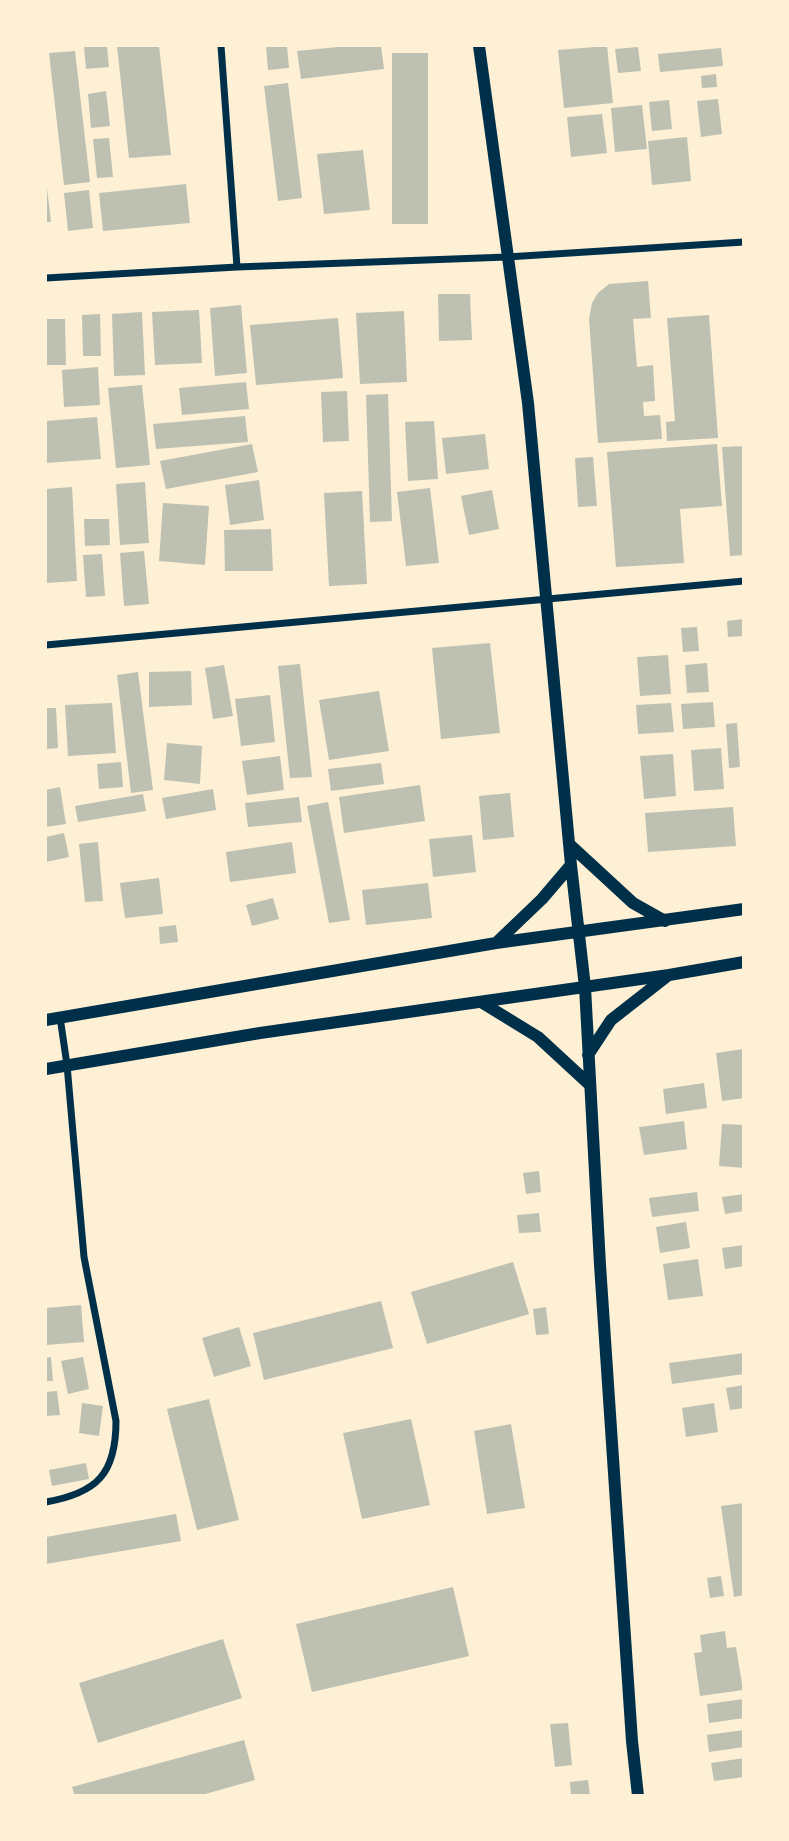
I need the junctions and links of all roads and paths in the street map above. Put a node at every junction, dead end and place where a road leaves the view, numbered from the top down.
1 (221, 46) edge
2 (479, 46) edge
3 (744, 242) edge
4 (507, 257) junction
5 (237, 267) junction
6 (46, 278) edge
7 (744, 581) edge
8 (546, 598) junction
9 (46, 645) edge
10 (569, 844) junction
11 (571, 865) junction
12 (744, 909) edge
13 (665, 921) junction
14 (578, 933) junction
15 (496, 943) junction
16 (744, 962) edge
17 (670, 975) junction
18 (585, 987) junction
19 (481, 1002) junction
20 (60, 1017) junction
21 (46, 1020) edge
22 (588, 1055) junction
23 (67, 1065) junction
24 (46, 1069) edge
25 (590, 1085) junction
26 (46, 1502) edge
27 (638, 1796) edge

1 - 5 street
2 - 4 street
3 - 4 street
4 - 5 street
4 - 8 street
5 - 6 street
7 - 8 street
8 - 9 street
8 - 10 street
10 - 11 street
10 - 13 street
11 - 14 street
11 - 15 street
12 - 13 street
13 - 14 street
14 - 15 street
14 - 18 street
15 - 20 street
16 - 17 street
17 - 18 street
17 - 22 street
18 - 19 street
18 - 22 street
19 - 23 street
19 - 25 street
20 - 21 street
20 - 23 street
22 - 25 street
23 - 24 street
23 - 26 street
25 - 27 street

